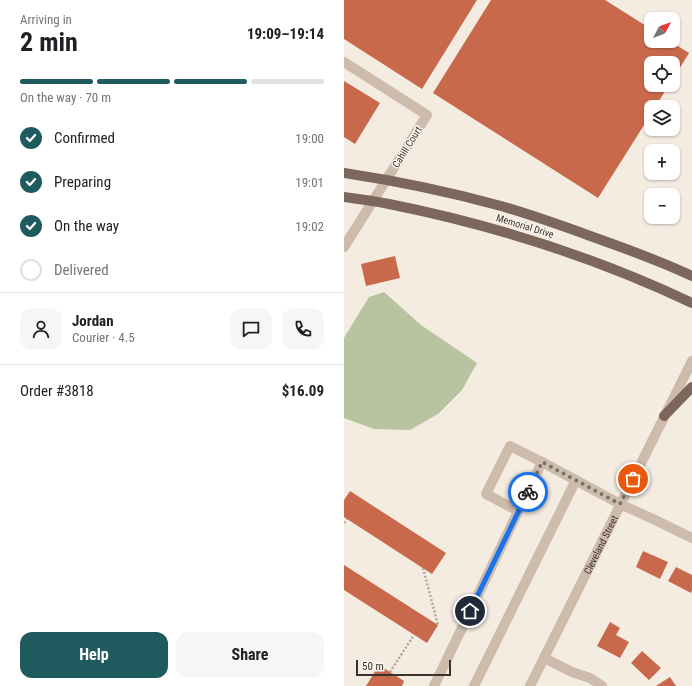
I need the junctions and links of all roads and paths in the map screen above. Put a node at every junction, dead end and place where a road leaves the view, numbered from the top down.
1 (344, 62) edge
2 (344, 173) edge
3 (386, 180) junction
4 (344, 197) edge
5 (372, 201) junction
6 (344, 247) edge
7 (692, 276) edge
8 (692, 303) edge
9 (692, 361) edge
10 (692, 387) edge
11 (664, 416) junction
12 (542, 462) junction
13 (576, 480) junction
14 (620, 504) junction
15 (518, 512) junction
16 (346, 519) dead end
17 (344, 522) edge
18 (692, 538) edge
19 (423, 568) dead end
20 (438, 625) dead end
21 (414, 635) dead end
22 (544, 658) junction
23 (390, 672) dead end
24 (434, 686) edge
25 (474, 686) edge
26 (530, 686) edge
27 (602, 686) edge

1 - 3 street, Cahill Court
2 - 3 main road, Memorial Drive
3 - 5 street, Cahill Court
3 - 7 main road, Memorial Drive
4 - 5 main road, Memorial Drive
5 - 6 street, Cahill Court
5 - 8 main road, Memorial Drive
9 - 11 street, Cleveland Street
10 - 11 main road
11 - 14 street, Cleveland Street
12 - 13 street
12 - 15 street
12 - 15 street
13 - 14 street
13 - 25 street
14 - 18 street
14 - 22 street, Cleveland Street
15 - 24 street
16 - 17 path
19 - 20 path
21 - 23 path
22 - 26 street, Cleveland Street
22 - 27 street

